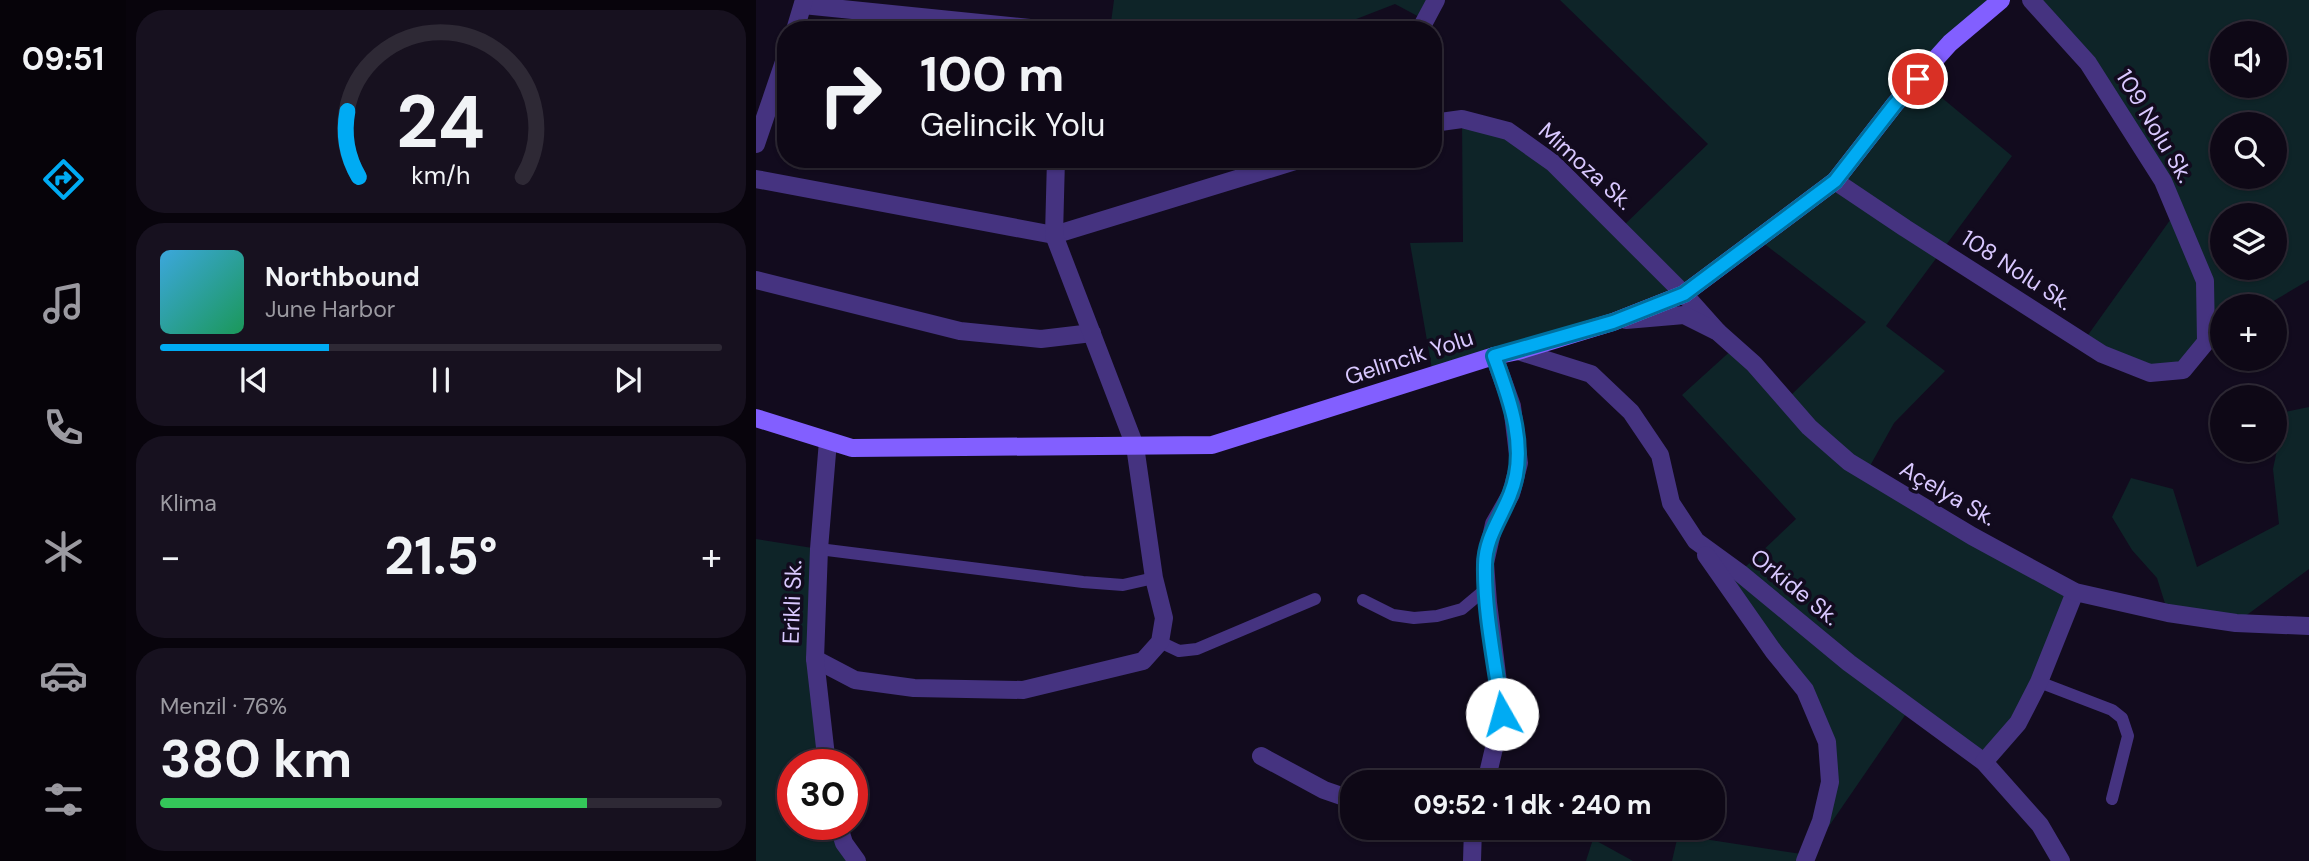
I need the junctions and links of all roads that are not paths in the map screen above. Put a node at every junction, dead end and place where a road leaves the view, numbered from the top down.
1 (1436, 0) edge
2 (2001, 0) edge
3 (2031, 0) edge
4 (804, 3) edge
5 (798, 21) edge
6 (968, 21) edge
7 (1425, 21) edge
8 (777, 82) edge
9 (1442, 122) edge
10 (756, 144) edge
11 (1056, 168) edge
12 (1273, 168) edge
13 (756, 179) edge
14 (1835, 181) junction
15 (1054, 235) junction
16 (756, 280) edge
17 (1684, 294) junction
18 (1613, 322) junction
19 (1718, 332) junction
20 (1092, 333) junction
21 (1518, 351) junction
22 (1494, 356) junction
23 (2183, 370) joint
24 (756, 418) edge
25 (828, 441) junction
26 (1135, 446) junction
27 (1696, 541) junction
28 (819, 549) junction
29 (1154, 578) junction
30 (1486, 588) junction
31 (2076, 593) junction
32 (1315, 599) dead end
33 (1363, 600) dead end
34 (2309, 626) edge
35 (1160, 642) junction
36 (815, 659) junction
37 (2039, 682) junction
38 (825, 749) edge
39 (1261, 757) dead end
40 (1984, 762) junction
41 (1489, 770) edge
42 (1340, 796) edge
43 (2112, 799) dead end
44 (843, 840) edge
45 (1473, 840) edge
46 (856, 861) edge
47 (1472, 861) edge
48 (1805, 861) edge
49 (2061, 861) edge

1 - 7 street
2 - 14 main road, Gelincik Yolu
3 - 23 street, 109 Nolu Sk.
4 - 5 street
4 - 6 street
8 - 10 street
9 - 17 street, Mimoza Sk.
11 - 15 street
12 - 15 street
13 - 15 street
14 - 17 main road, Gelincik Yolu
14 - 23 street, 108 Nolu Sk.
15 - 20 street
16 - 20 street
17 - 18 main road, Gelincik Yolu
17 - 19 street, Mimoza Sk.
18 - 19 street, Açelya Sk.
18 - 21 main road, Gelincik Yolu
19 - 31 street, Açelya Sk.
20 - 26 street
21 - 22 main road, Gelincik Yolu
21 - 27 street, Orkide Sk.
22 - 26 main road, Gelincik Yolu
22 - 30 street
24 - 25 main road, Gelincik Yolu
25 - 26 main road, Gelincik Yolu
25 - 28 street, Erikli Sk.
26 - 29 street
27 - 40 street, Orkide Sk.
27 - 48 street
28 - 29 lane
28 - 36 street, Erikli Sk.
29 - 35 street
30 - 33 lane
30 - 41 street
31 - 34 street, Açelya Sk.
31 - 37 street
32 - 35 lane
35 - 36 street
36 - 38 street, Erikli Sk.
37 - 40 street
37 - 43 lane
39 - 42 street
40 - 49 street, Orkide Sk.
44 - 46 street
45 - 47 street

